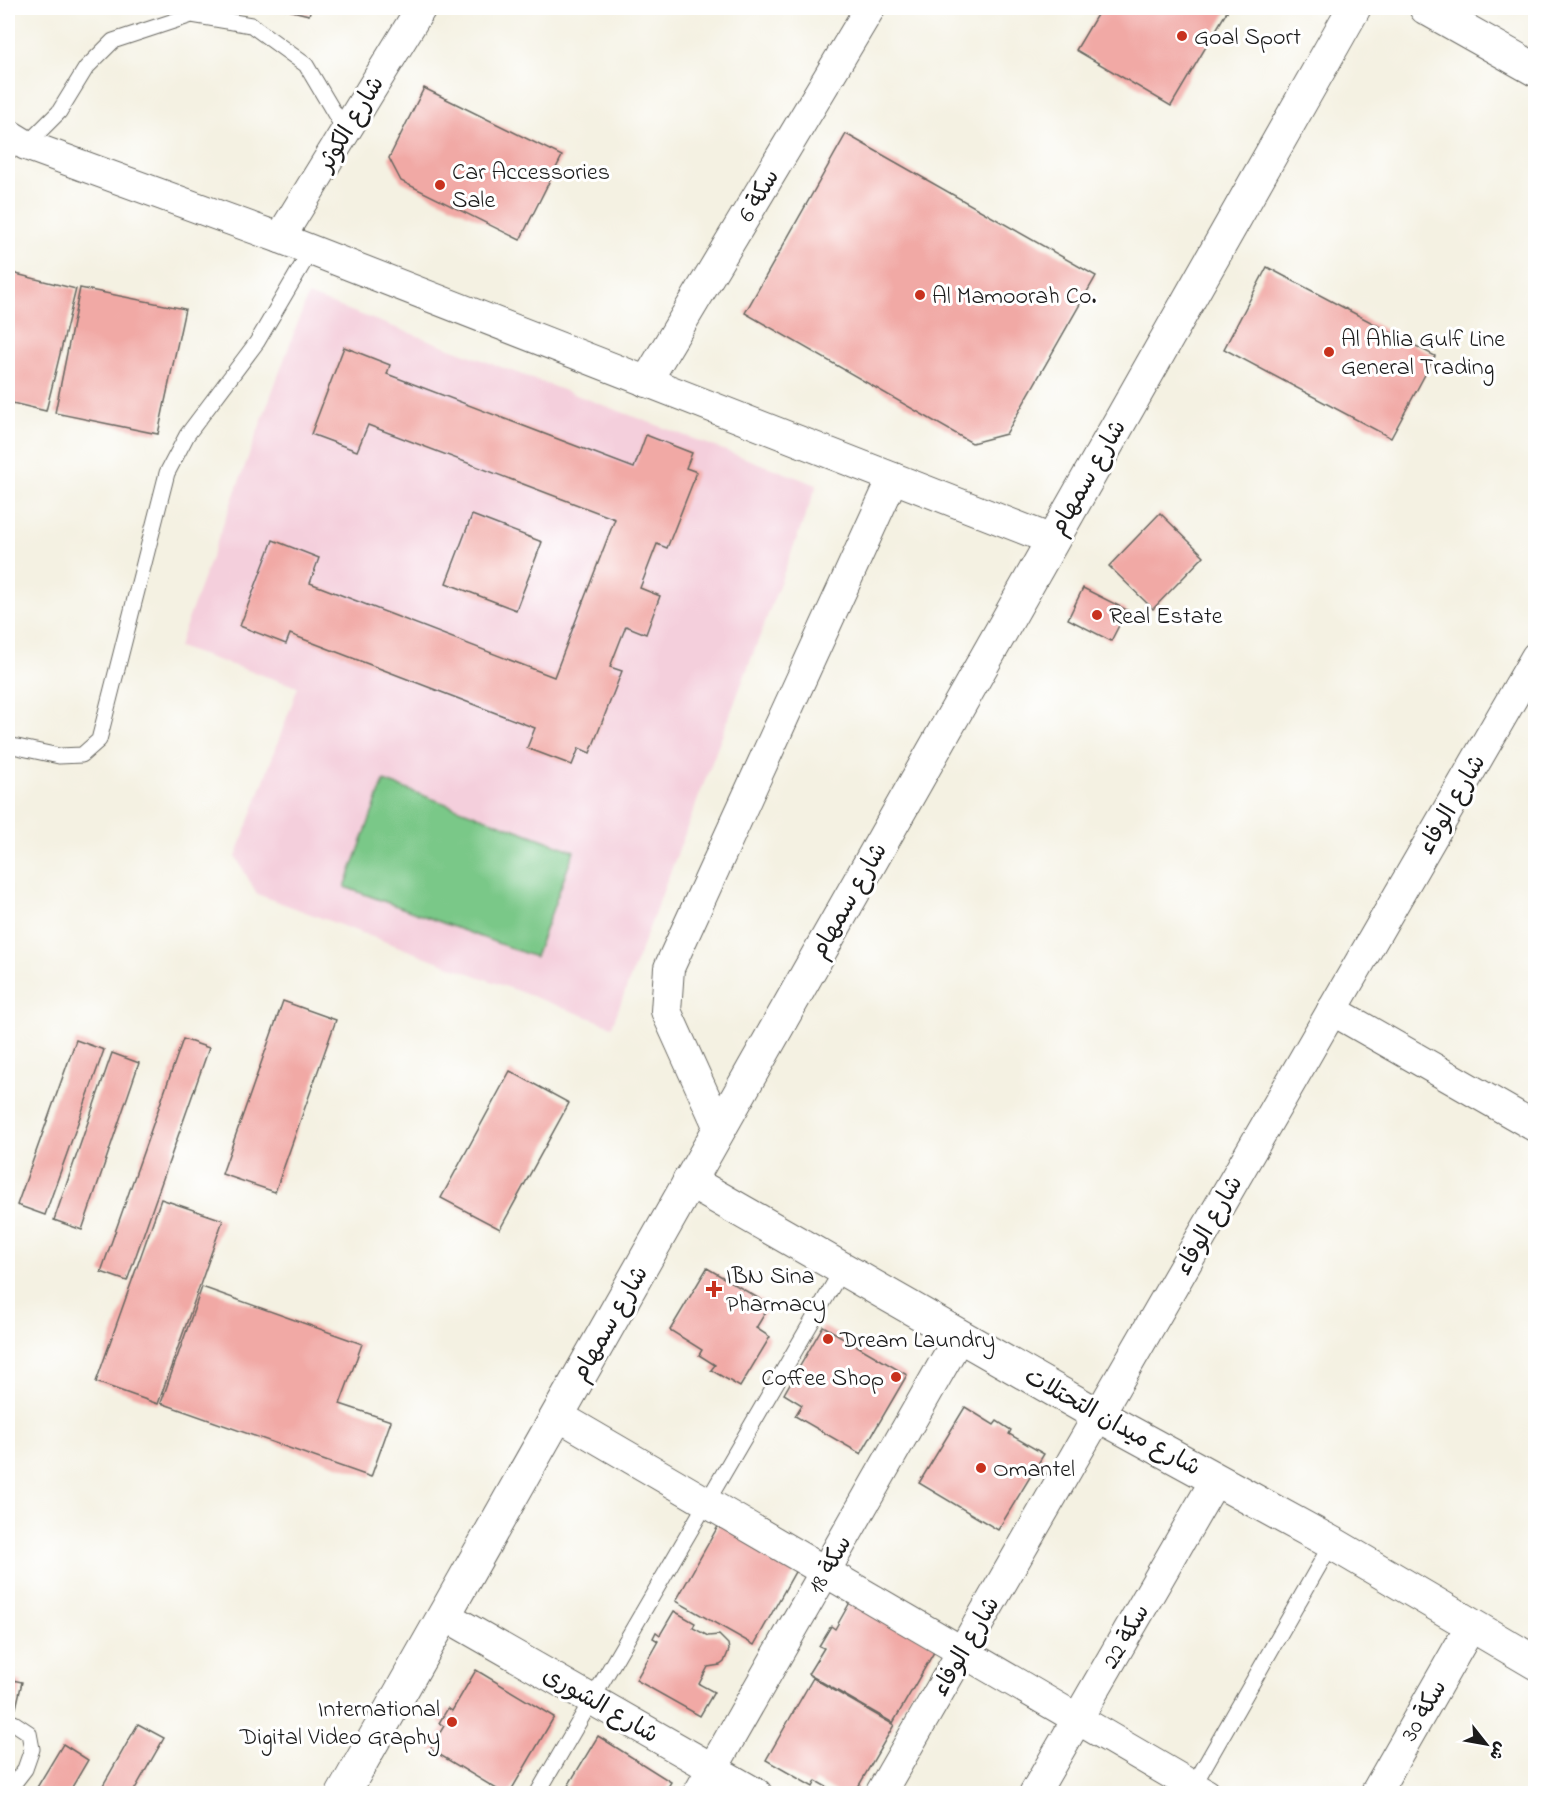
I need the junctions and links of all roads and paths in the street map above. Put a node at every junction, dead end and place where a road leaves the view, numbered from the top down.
1 (421, 8) edge
2 (870, 8) edge
3 (1354, 8) edge
4 (1426, 8) edge
5 (1536, 70) edge
6 (345, 131) junction
7 (14, 144) edge
8 (280, 238) junction
9 (311, 250) junction
10 (646, 382) junction
11 (893, 478) junction
12 (1052, 540) junction
13 (1536, 657) edge
14 (8, 745) edge
15 (1332, 1010) junction
16 (1536, 1127) edge
17 (719, 1128) junction
18 (689, 1181) junction
19 (843, 1268) junction
20 (960, 1335) junction
21 (557, 1415) junction
22 (1098, 1415) junction
23 (1216, 1479) junction
24 (707, 1502) junction
25 (1332, 1543) junction
26 (825, 1571) junction
27 (444, 1615) junction
28 (1472, 1626) junction
29 (962, 1651) junction
30 (1536, 1663) edge
31 (592, 1699) junction
32 (1077, 1719) junction
33 (8, 1721) edge
34 (713, 1768) junction
35 (8, 1791) edge
36 (1196, 1791) edge
37 (343, 1794) edge
38 (537, 1794) edge
39 (698, 1794) edge
40 (757, 1794) edge
41 (880, 1794) edge
42 (1034, 1794) edge
43 (1375, 1794) edge

1 - 6 street, شارع الكوثر
2 - 10 street, سكة 6
3 - 12 street, شارع سمهام
4 - 5 street
6 - 7 lane
6 - 8 street, شارع الكوثر
7 - 8 street
8 - 9 street
9 - 10 street
9 - 14 lane
10 - 11 street
11 - 12 street
11 - 17 street
12 - 17 street, شارع سمهام
13 - 15 street, شارع الوفاء
15 - 16 street
15 - 22 street, شارع الوفاء
17 - 18 street, شارع سمهام
18 - 19 street, شارع ميدان التحتلات
18 - 21 street, شارع سمهام
19 - 20 street, شارع ميدان التحتلات
19 - 24 lane
20 - 22 street, شارع ميدان التحتلات
20 - 26 street, سكة 18
21 - 24 street
21 - 27 street, شارع سمهام
22 - 23 street, شارع ميدان التحتلات
22 - 29 street, شارع الوفاء
23 - 25 street, شارع ميدان التحتلات
23 - 32 street, سكة 22
24 - 26 street
24 - 31 lane
25 - 28 street, شارع ميدان التحتلات
25 - 36 lane
26 - 29 street
26 - 34 street, سكة 18
27 - 31 street, شارع الشورى
27 - 37 street, شارع سمهام
28 - 30 street, شارع ميدان التحتلات
28 - 43 street, سكة 30
29 - 32 street
29 - 41 street, شارع الوفاء
31 - 34 street, شارع الشورى
31 - 38 lane
32 - 36 street
32 - 42 street, سكة 22
33 - 35 lane
34 - 39 street, سكة 18
34 - 40 street, شارع الشورى

